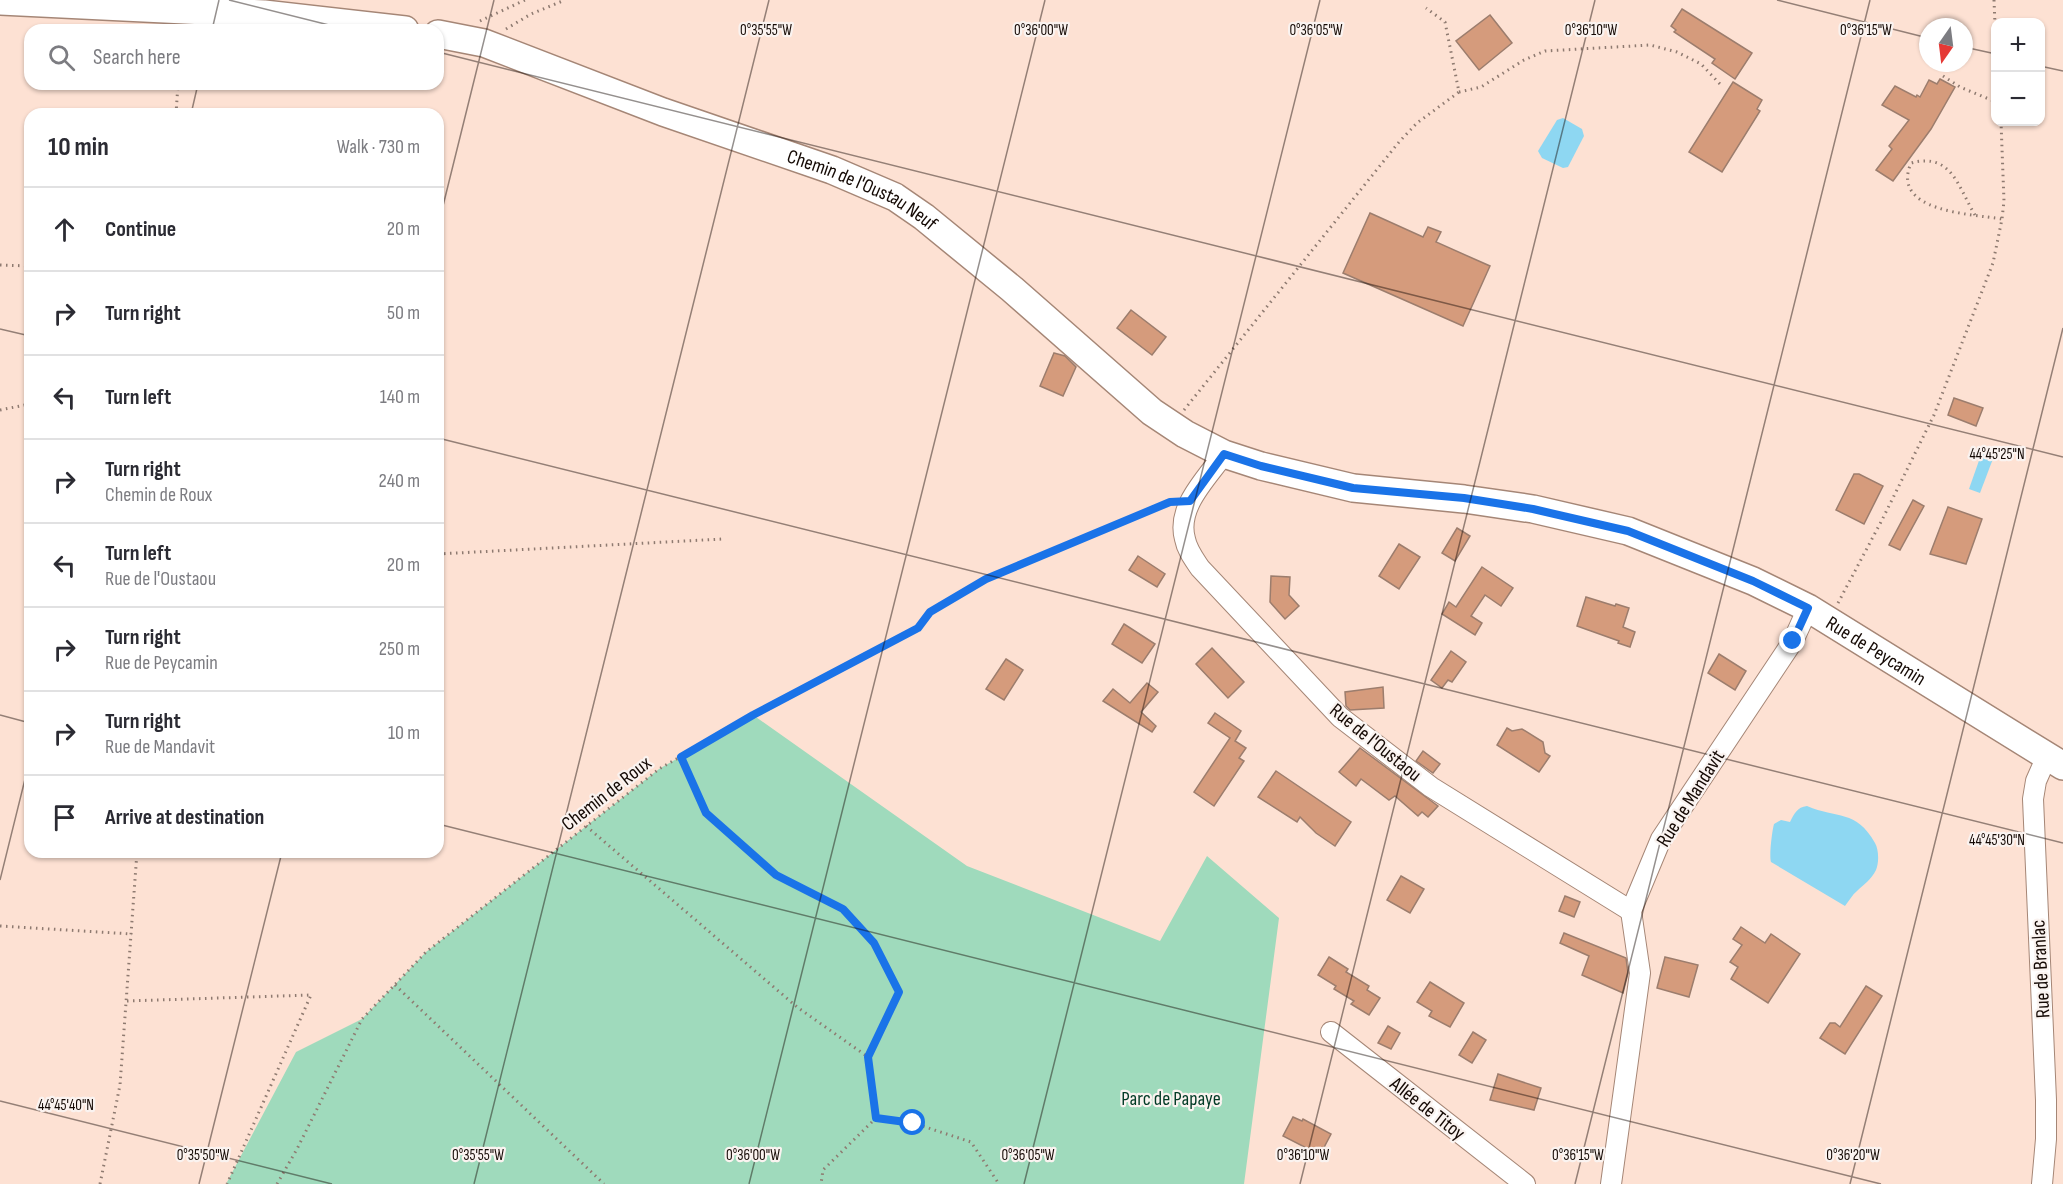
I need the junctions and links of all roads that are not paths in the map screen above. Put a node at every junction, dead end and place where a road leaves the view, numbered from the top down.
1 (0, 1) edge
2 (352, 24) edge
3 (444, 35) edge
4 (1224, 454) junction
5 (1819, 614) junction
6 (2055, 761) edge
7 (1631, 911) junction
8 (1331, 1032) dead end
9 (1525, 1184) edge
10 (1611, 1184) edge
11 (2042, 1184) edge

1 - 2 street
3 - 4 street, Chemin de l'Oustau Neuf
4 - 5 street, Rue de Peycamin
4 - 7 street, Rue de l'Oustaou
5 - 6 street, Rue de Peycamin
5 - 7 street, Rue de Mandavit
6 - 11 street, Rue de Branlac
7 - 10 street
8 - 9 street, Allée de Titoy

